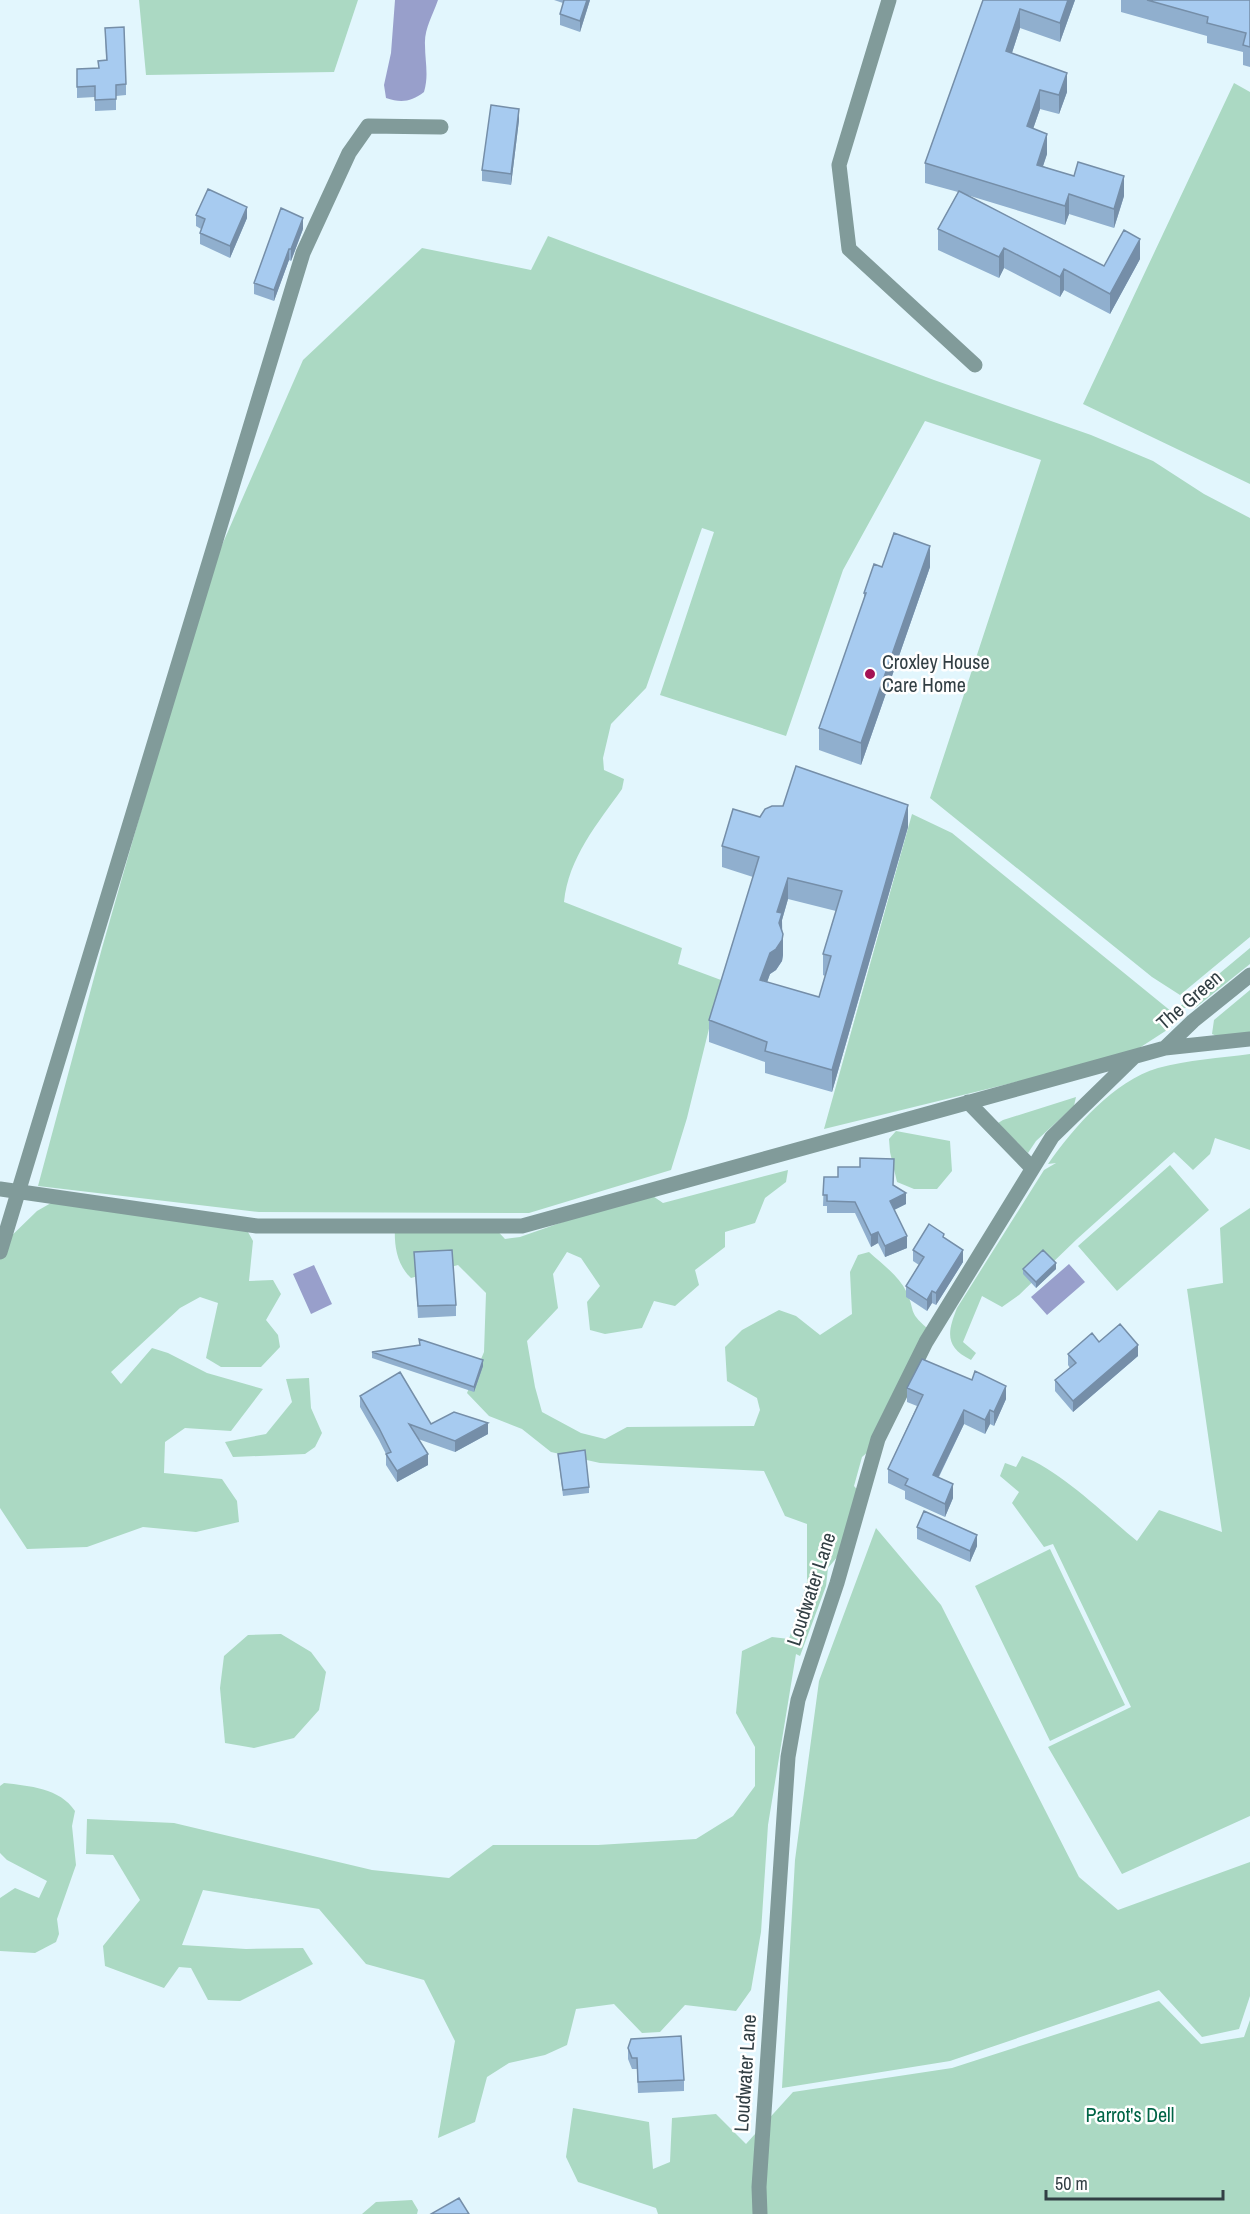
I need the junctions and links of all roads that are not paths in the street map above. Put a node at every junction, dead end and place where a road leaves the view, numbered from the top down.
1 (889, 0) edge
2 (441, 127) dead end
3 (975, 365) dead end
4 (1250, 975) edge
5 (1250, 1039) edge
6 (1165, 1048) junction
7 (1133, 1058) junction
8 (968, 1102) junction
9 (1032, 1168) junction
10 (0, 1189) edge
11 (20, 1192) junction
12 (0, 1252) edge
13 (759, 2214) edge

1 - 3 street
2 - 11 street
4 - 6 street, The Green
5 - 6 street, The Green
6 - 7 street
7 - 8 street
7 - 9 street, Loudwater Lane
8 - 9 street
8 - 11 street
9 - 13 street, Loudwater Lane
10 - 11 street
11 - 12 street

